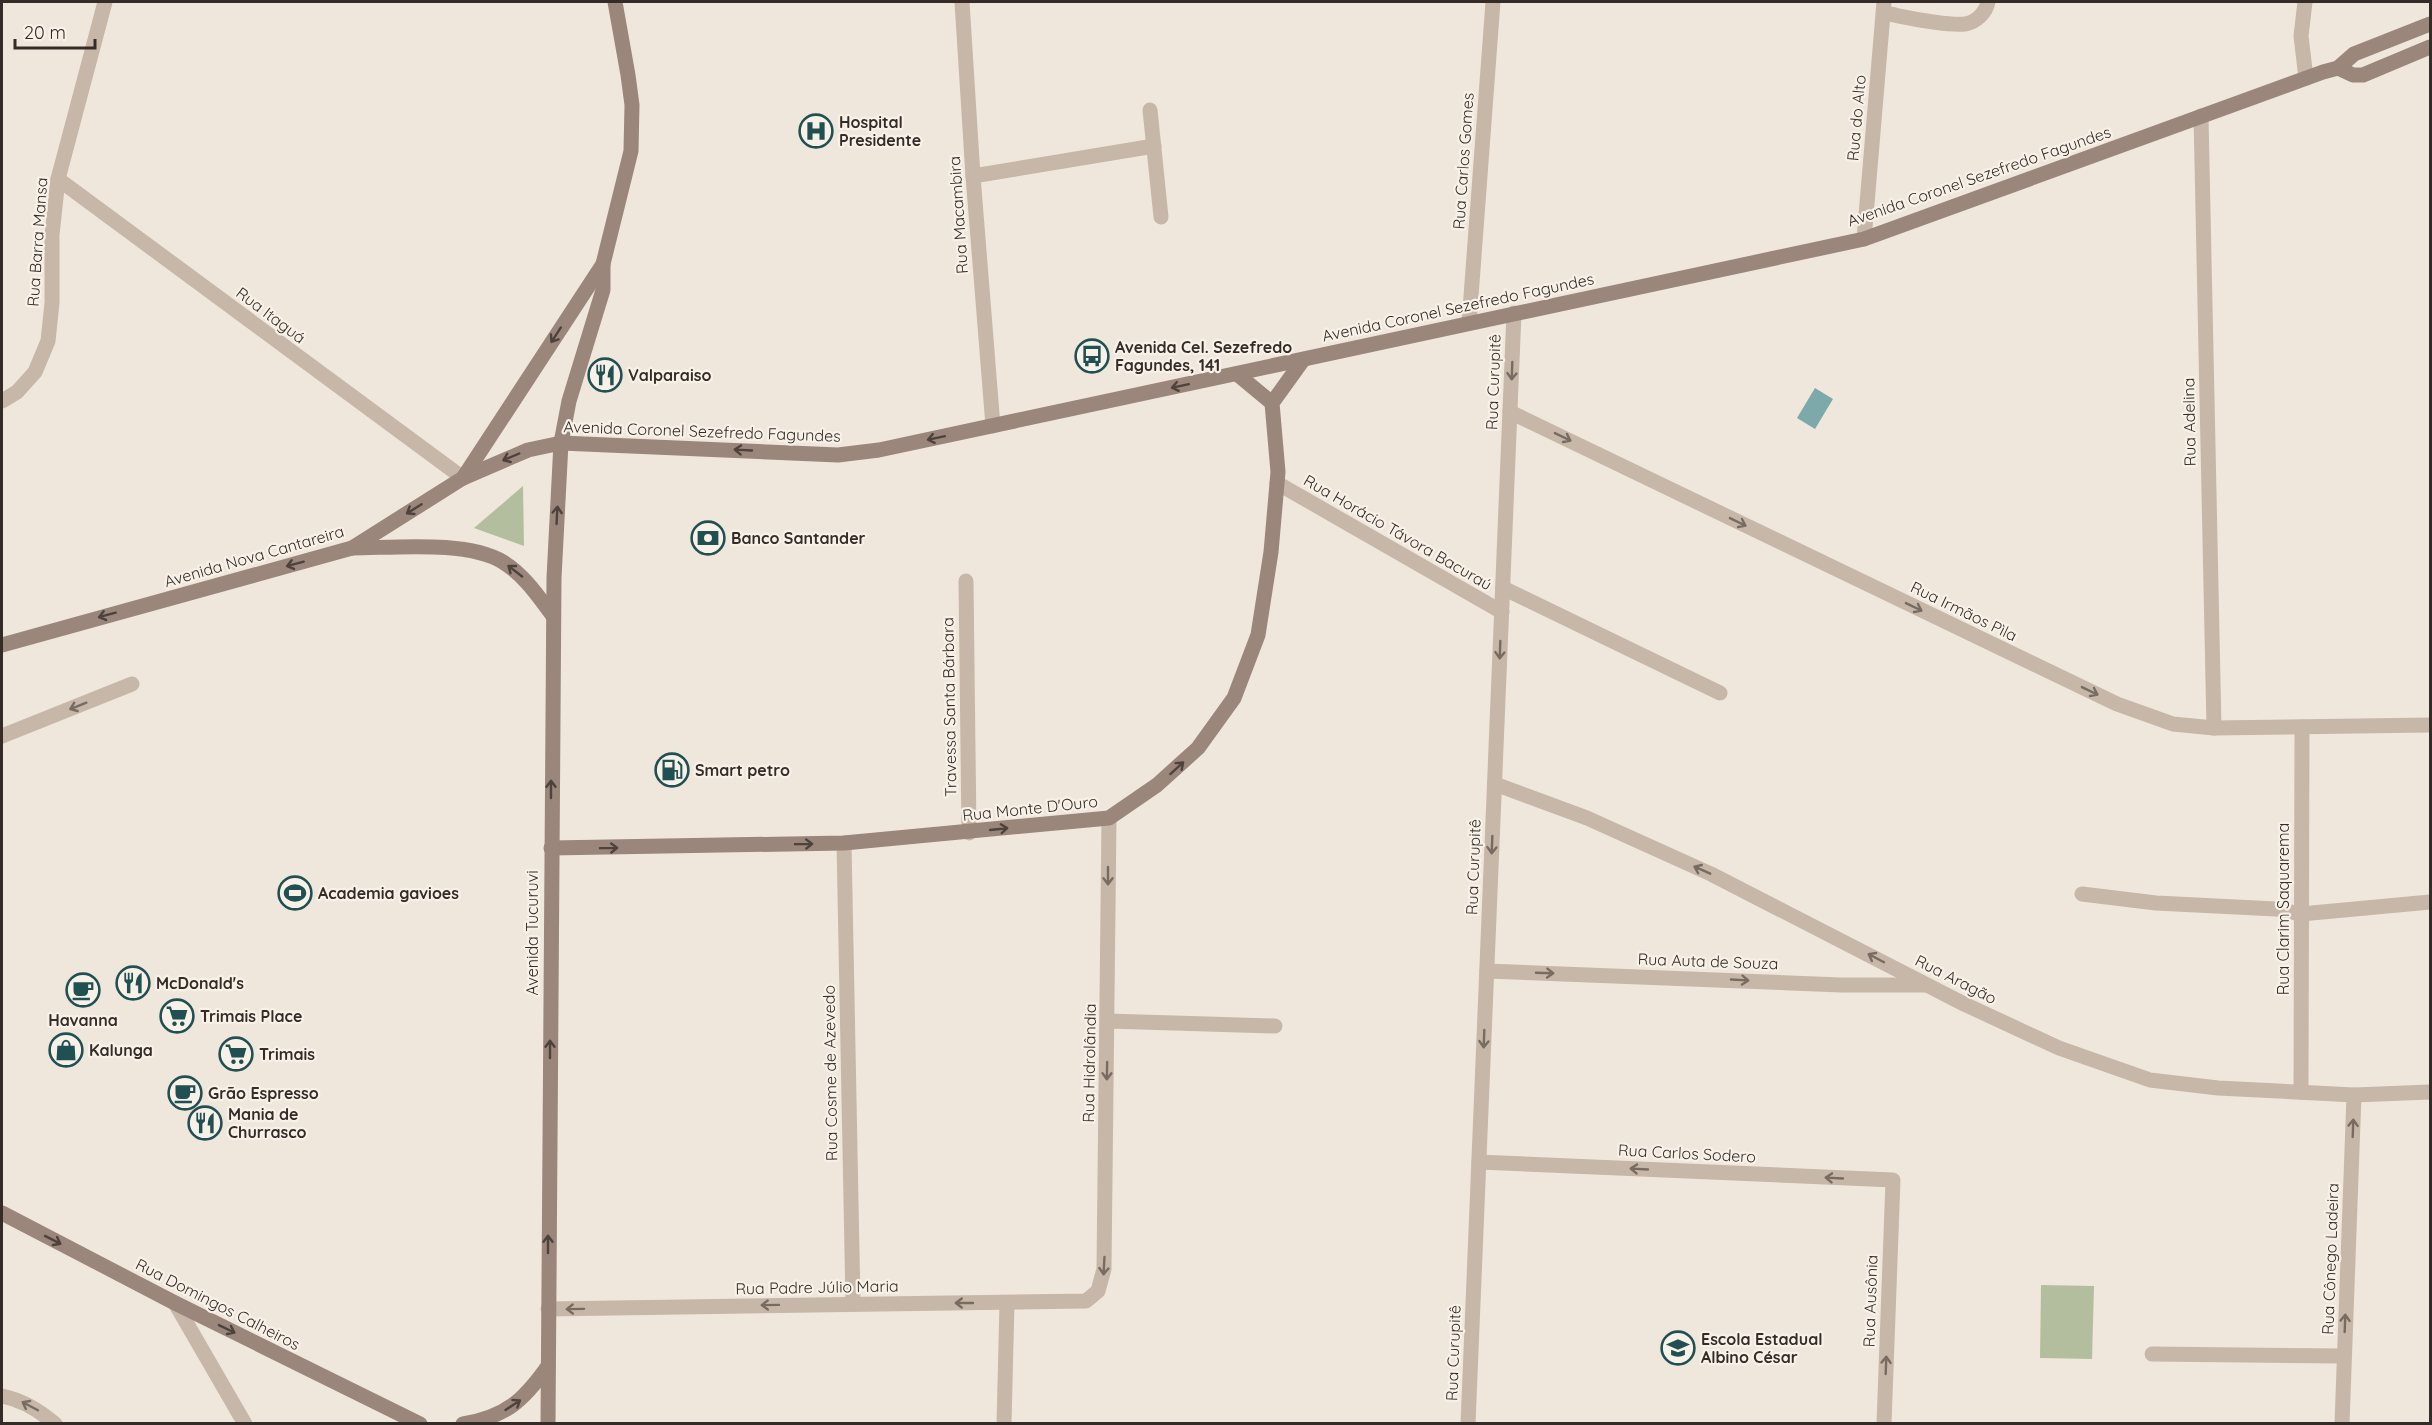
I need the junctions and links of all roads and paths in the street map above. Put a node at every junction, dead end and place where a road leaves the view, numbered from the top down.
1 (105, 2) edge
2 (615, 2) edge
3 (962, 2) edge
4 (1494, 2) edge
5 (1988, 2) edge
6 (2305, 2) edge
7 (1884, 7) edge
8 (2430, 24) edge
9 (2430, 47) edge
10 (2338, 68) junction
11 (2306, 78) junction
12 (1150, 110) dead end
13 (2200, 116) junction
14 (1154, 146) junction
15 (973, 176) junction
16 (58, 179) junction
17 (1161, 217) dead end
18 (1864, 239) junction
19 (603, 264) junction
20 (1514, 312) junction
21 (1469, 323) junction
22 (1303, 360) junction
23 (1237, 374) junction
24 (2, 401) edge
25 (1272, 403) junction
26 (1510, 412) junction
27 (993, 426) junction
28 (561, 443) junction
29 (463, 478) junction
30 (1276, 483) junction
31 (352, 548) junction
32 (966, 581) dead end
33 (1503, 588) junction
34 (1502, 612) junction
35 (553, 616) junction
36 (2, 645) edge
37 (132, 684) dead end
38 (1720, 693) dead end
39 (2430, 725) edge
40 (2302, 727) junction
41 (2214, 728) junction
42 (2, 736) edge
43 (1495, 784) junction
44 (1109, 818) junction
45 (969, 833) junction
46 (844, 843) junction
47 (551, 848) junction
48 (2082, 894) dead end
49 (2430, 902) edge
50 (2301, 914) junction
51 (1487, 971) junction
52 (1928, 985) junction
53 (1107, 1021) junction
54 (1275, 1026) dead end
55 (2301, 1092) junction
56 (2430, 1092) edge
57 (2354, 1095) junction
58 (1479, 1162) junction
59 (1893, 1180) joint
60 (2, 1213) edge
61 (1086, 1301) joint
62 (175, 1303) junction
63 (853, 1303) junction
64 (1007, 1303) junction
65 (548, 1309) junction
66 (2152, 1354) dead end
67 (2344, 1356) junction
68 (548, 1366) junction
69 (2, 1396) edge
70 (55, 1424) edge
71 (245, 1424) edge
72 (420, 1424) edge
73 (463, 1424) edge
74 (548, 1424) edge
75 (1004, 1424) edge
76 (1468, 1424) edge
77 (1884, 1424) edge
78 (2342, 1424) edge

1 - 16 street, Rua Barra Mansa
2 - 19 main road, Avenida Nova Cantareira
3 - 15 street, Rua Macambira
4 - 21 street, Rua Carlos Gomes
5 - 7 street
6 - 11 street
7 - 18 street, Rua do Alto
8 - 10 main road, Avenida Coronel Sezefredo Fagundes
9 - 10 main road
10 - 11 main road, Avenida Coronel Sezefredo Fagundes
11 - 13 main road, Avenida Coronel Sezefredo Fagundes
12 - 14 street
13 - 18 main road, Avenida Coronel Sezefredo Fagundes
13 - 41 street, Rua Adelina
14 - 15 street
14 - 17 street
15 - 27 street, Rua Macambira
16 - 24 street, Rua Barra Mansa
16 - 29 street, Rua Itaguá
18 - 20 main road, Avenida Coronel Sezefredo Fagundes
19 - 28 main road, Avenida Nova Cantareira
19 -> 29 main road, Avenida Nova Cantareira
20 - 21 main road, Avenida Coronel Sezefredo Fagundes
20 -> 26 street, Rua Curupitê
21 - 22 main road, Avenida Coronel Sezefredo Fagundes
22 - 23 main road, Avenida Coronel Sezefredo Fagundes
22 - 25 main road
23 - 25 main road
23 -> 27 main road, Avenida Coronel Sezefredo Fagundes
25 - 30 main road, Rua Monte D'Ouro
26 - 33 street, Rua Curupitê
26 -> 41 street, Rua Irmãos Pìla
27 -> 28 main road, Avenida Coronel Sezefredo Fagundes
28 -> 29 main road, Avenida Coronel Sezefredo Fagundes
35 -> 28 main road, Avenida Tucuruvi
29 -> 31 main road, Avenida Nova Cantareira
30 - 34 street, Rua Horácio Távora Bacuraú
44 -> 30 main road, Rua Monte D'Ouro
35 -> 31 main road
31 -> 36 main road, Avenida Nova Cantareira
32 - 45 street, Travessa Santa Bárbara
33 - 34 street, Rua Curupitê
33 - 38 street
34 -> 43 street, Rua Curupitê
47 -> 35 main road, Avenida Tucuruvi
37 -> 42 street
39 - 40 street, Rua Irmãos Pìla
40 - 41 street, Rua Irmãos Pìla
40 - 50 street, Rua Clarim Saquarema
43 -> 51 street, Rua Curupitê
52 -> 43 street, Rua Aragão
45 -> 44 main road, Rua Monte D'Ouro
44 -> 53 street, Rua Hidrolândia
45 - 46 main road, Rua Monte D'Ouro
47 -> 46 main road, Rua Monte D'Ouro
46 - 63 street, Rua Cosme de Azevedo
65 -> 47 main road, Avenida Tucuruvi
48 - 50 street
49 - 50 street
50 - 55 street, Rua Clarim Saquarema
51 -> 52 street, Rua Auta de Souza
51 -> 58 street, Rua Curupitê
52 - 55 street, Rua Aragão
53 - 54 street
53 -> 61 street, Rua Hidrolândia
55 - 57 street, Rua Aragão
56 - 57 street, Rua Aragão
67 -> 57 street, Rua Cônego Ladeira
59 -> 58 street, Rua Carlos Sodero
58 - 76 street, Rua Curupitê
77 -> 59 street, Rua Ausônia
60 -> 62 main road, Rua Domingos Calheiros
61 - 64 street, Rua Padre Júlio Maria
62 - 71 street
62 -> 72 main road, Rua Domingos Calheiros
64 -> 63 street, Rua Padre Júlio Maria
63 -> 65 street, Rua Padre Júlio Maria
64 - 75 street
65 - 68 main road, Avenida Tucuruvi
66 - 67 street
67 - 78 street, Rua Cônego Ladeira
73 -> 68 main road
68 - 74 main road, Avenida Tucuruvi
70 -> 69 street

